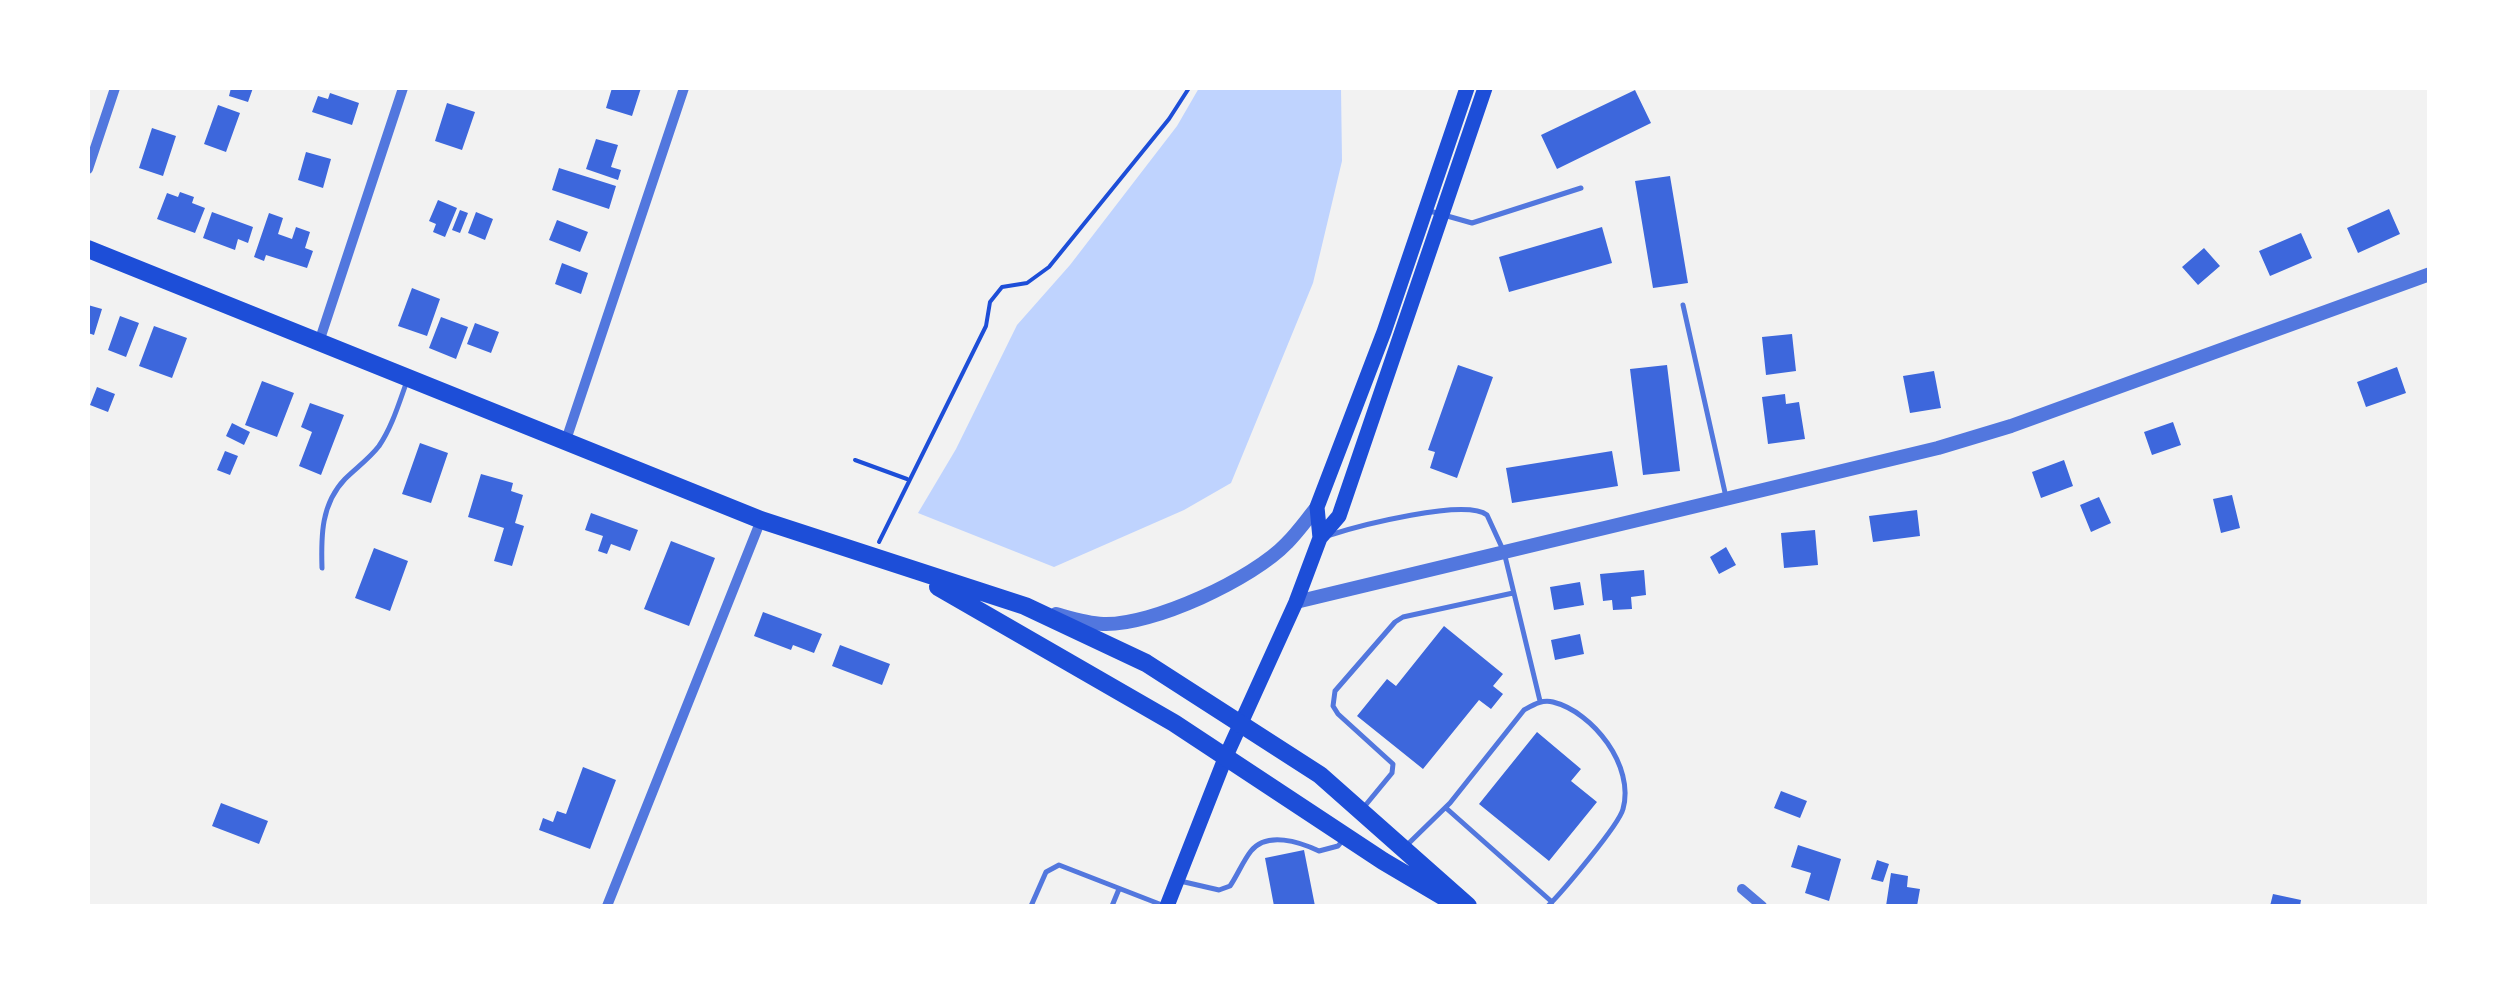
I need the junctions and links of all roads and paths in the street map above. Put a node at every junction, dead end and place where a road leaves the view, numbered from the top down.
1 (115, 88) edge
2 (402, 88) edge
3 (684, 88) edge
4 (1189, 88) edge
5 (1467, 88) edge
6 (1485, 88) edge
7 (88, 169) edge
8 (1581, 188) dead end
9 (1434, 212) junction
10 (88, 249) edge
11 (2430, 274) edge
12 (1683, 305) dead end
13 (319, 342) junction
14 (408, 378) junction
15 (566, 440) junction
16 (855, 460) dead end
17 (907, 479) junction
18 (1727, 500) junction
19 (1317, 507) junction
20 (761, 520) junction
21 (1320, 538) junction
22 (1504, 552) junction
23 (872, 557) junction
24 (322, 568) dead end
25 (903, 568) junction
26 (1514, 593) junction
27 (1296, 602) junction
28 (1025, 606) junction
29 (1540, 702) junction
30 (1241, 722) junction
31 (1226, 756) junction
32 (1446, 807) junction
33 (1362, 810) junction
34 (1346, 836) junction
35 (1404, 848) junction
36 (1177, 880) junction
37 (1119, 889) junction
38 (1742, 889) dead end
39 (1550, 904) edge
40 (1458, 905) edge
41 (608, 906) edge
42 (1031, 906) edge
43 (1112, 906) edge
44 (1166, 906) edge
45 (1762, 906) edge

1 - 7 street
2 - 13 street
3 - 15 street
4 - 17 path
5 - 9 main road
6 - 9 main road
8 - 9 lane
9 - 19 main road
9 - 21 main road
10 - 13 highway
11 - 18 street
12 - 18 lane
13 - 14 highway
14 - 15 highway
14 - 24 lane
15 - 20 highway
16 - 17 path
17 - 23 path
18 - 22 street
19 - 21 main road
19 - 28 street
20 - 23 highway
20 - 41 street
21 - 22 lane
21 - 27 main road
22 - 26 lane
22 - 27 street
23 - 25 highway
25 - 28 highway
25 - 31 highway
26 - 29 lane
26 - 33 lane
27 - 30 main road
28 - 30 highway
29 - 32 lane
29 - 39 lane
30 - 31 main road
30 - 33 highway
31 - 34 highway
31 - 36 main road
32 - 35 lane
32 - 39 lane
33 - 35 highway
34 - 36 lane
34 - 40 highway
35 - 40 highway
36 - 44 main road
37 - 42 lane
37 - 43 lane
37 - 44 lane
38 - 45 street

